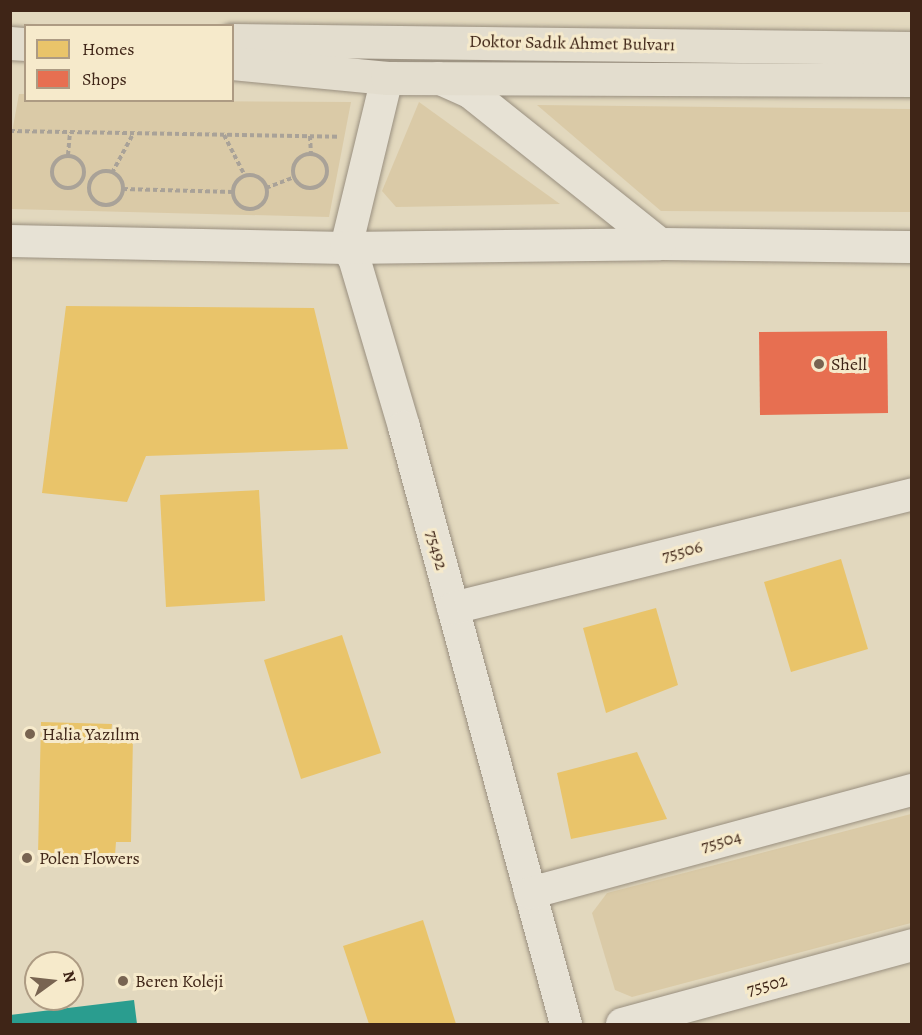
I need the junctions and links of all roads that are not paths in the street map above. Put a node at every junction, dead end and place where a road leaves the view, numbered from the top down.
1 (234, 40) edge
2 (912, 48) edge
3 (234, 63) edge
4 (387, 78) junction
5 (438, 78) junction
6 (912, 81) edge
7 (10, 241) edge
8 (660, 244) junction
9 (912, 247) edge
10 (346, 248) junction
11 (912, 495) edge
12 (453, 608) junction
13 (912, 790) edge
14 (530, 893) junction
15 (912, 945) edge
16 (566, 1024) edge
17 (622, 1024) edge

1 - 2 main road, Doktor Sadık Ahmet Bulvarı
3 - 4 main road
4 - 5 main road
4 - 10 street
5 - 6 main road
5 - 8 street
7 - 10 street
8 - 9 street
8 - 10 street
10 - 12 street, 75492
11 - 12 street, 75506
12 - 14 street, 75492
13 - 14 street, 75504
14 - 16 street, 75492
15 - 17 street, 75502

